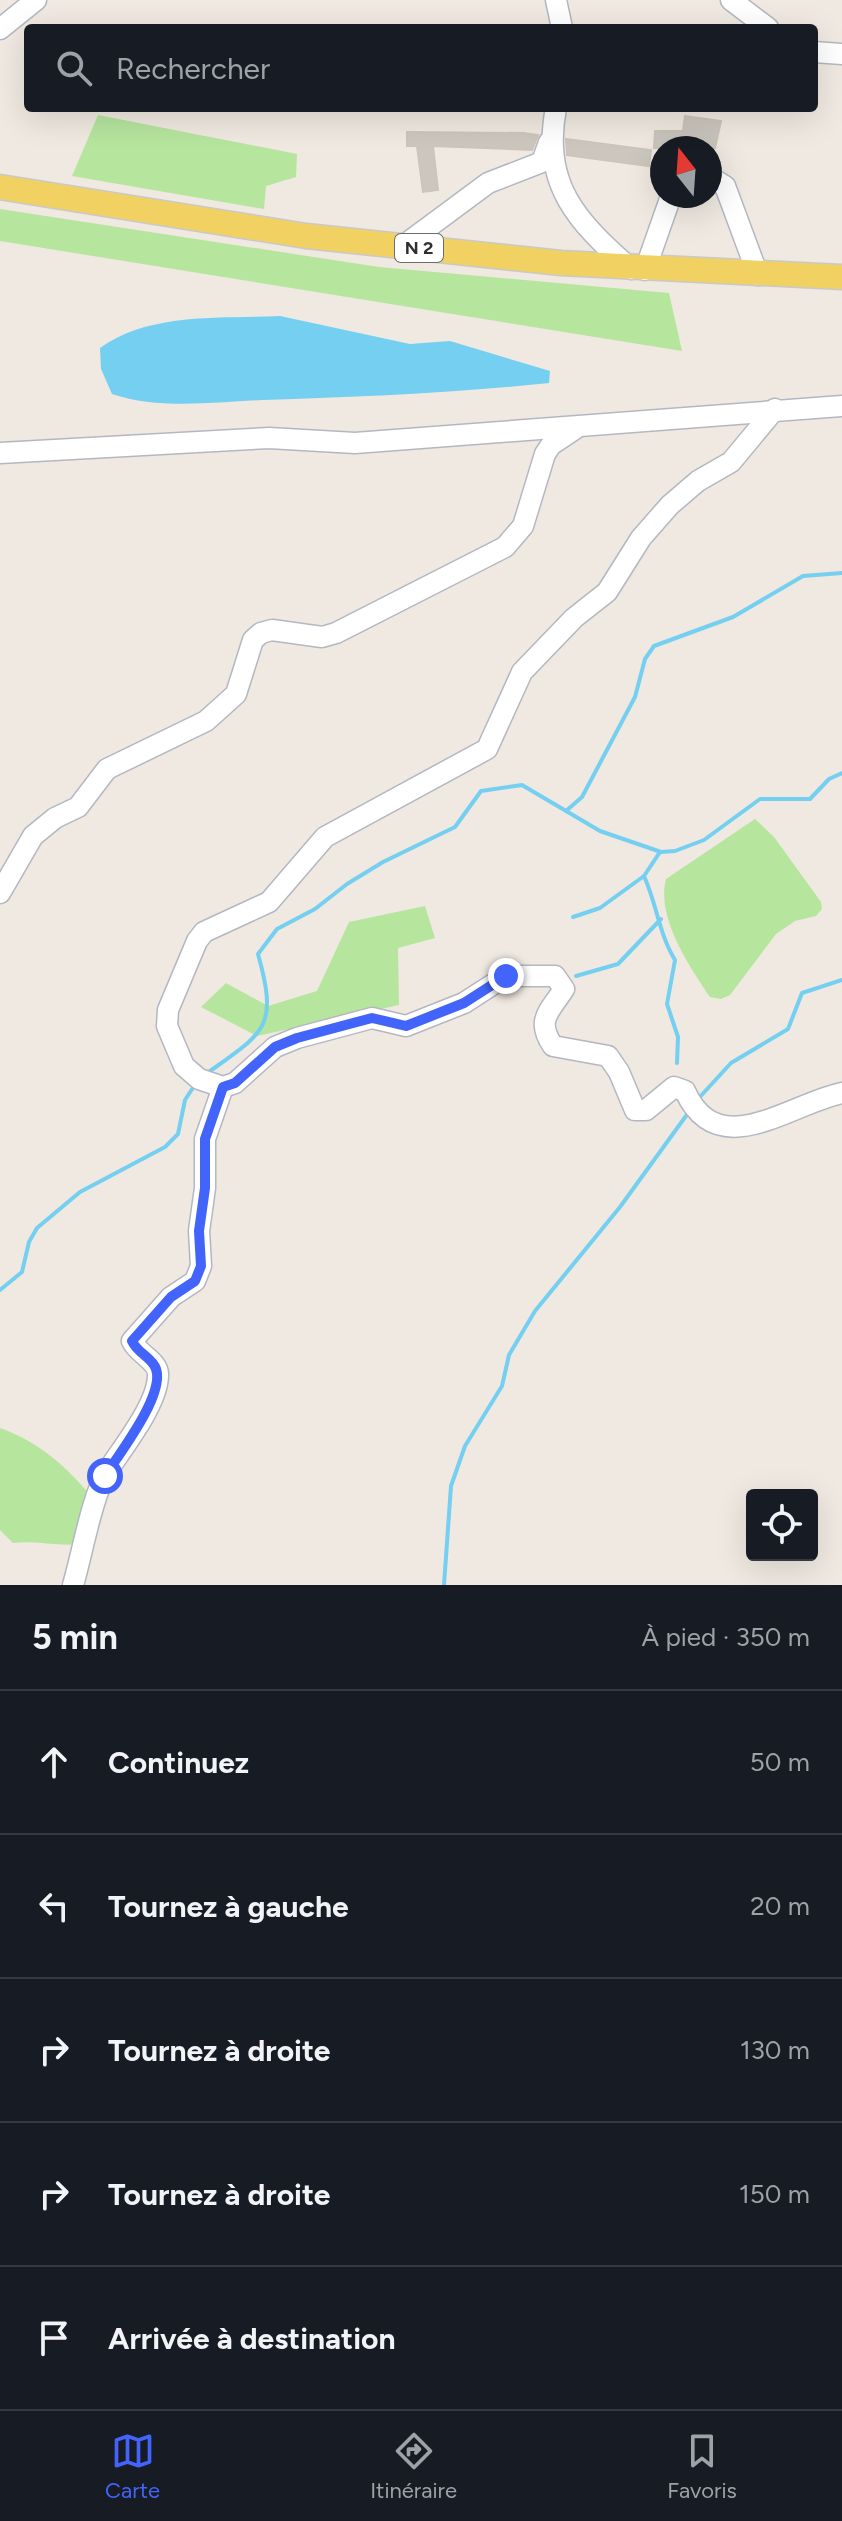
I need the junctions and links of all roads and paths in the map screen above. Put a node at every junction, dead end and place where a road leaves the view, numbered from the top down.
1 (36, 0) edge
2 (556, 0) edge
3 (731, 0) edge
4 (561, 24) edge
5 (763, 24) edge
6 (0, 29) edge
7 (818, 52) edge
8 (842, 54) edge
9 (555, 112) edge
10 (549, 142) junction
11 (722, 184) edge
12 (0, 187) edge
13 (666, 208) edge
14 (403, 246) junction
15 (638, 269) junction
16 (758, 275) junction
17 (842, 277) edge
18 (842, 406) edge
19 (775, 409) junction
20 (579, 427) junction
21 (0, 453) edge
22 (0, 893) edge
23 (223, 1087) junction
24 (842, 1093) edge
25 (73, 1585) edge

1 - 6 street
2 - 4 street
3 - 5 street
7 - 8 street
9 - 10 street
10 - 14 street
10 - 15 street
11 - 16 street
12 - 14 main road, N 2
13 - 15 street
14 - 15 main road, N 2
15 - 16 main road, N 2
16 - 17 main road, N 2
18 - 19 street
19 - 20 street
19 - 23 street
20 - 21 street
20 - 22 street
23 - 24 street
23 - 25 street

